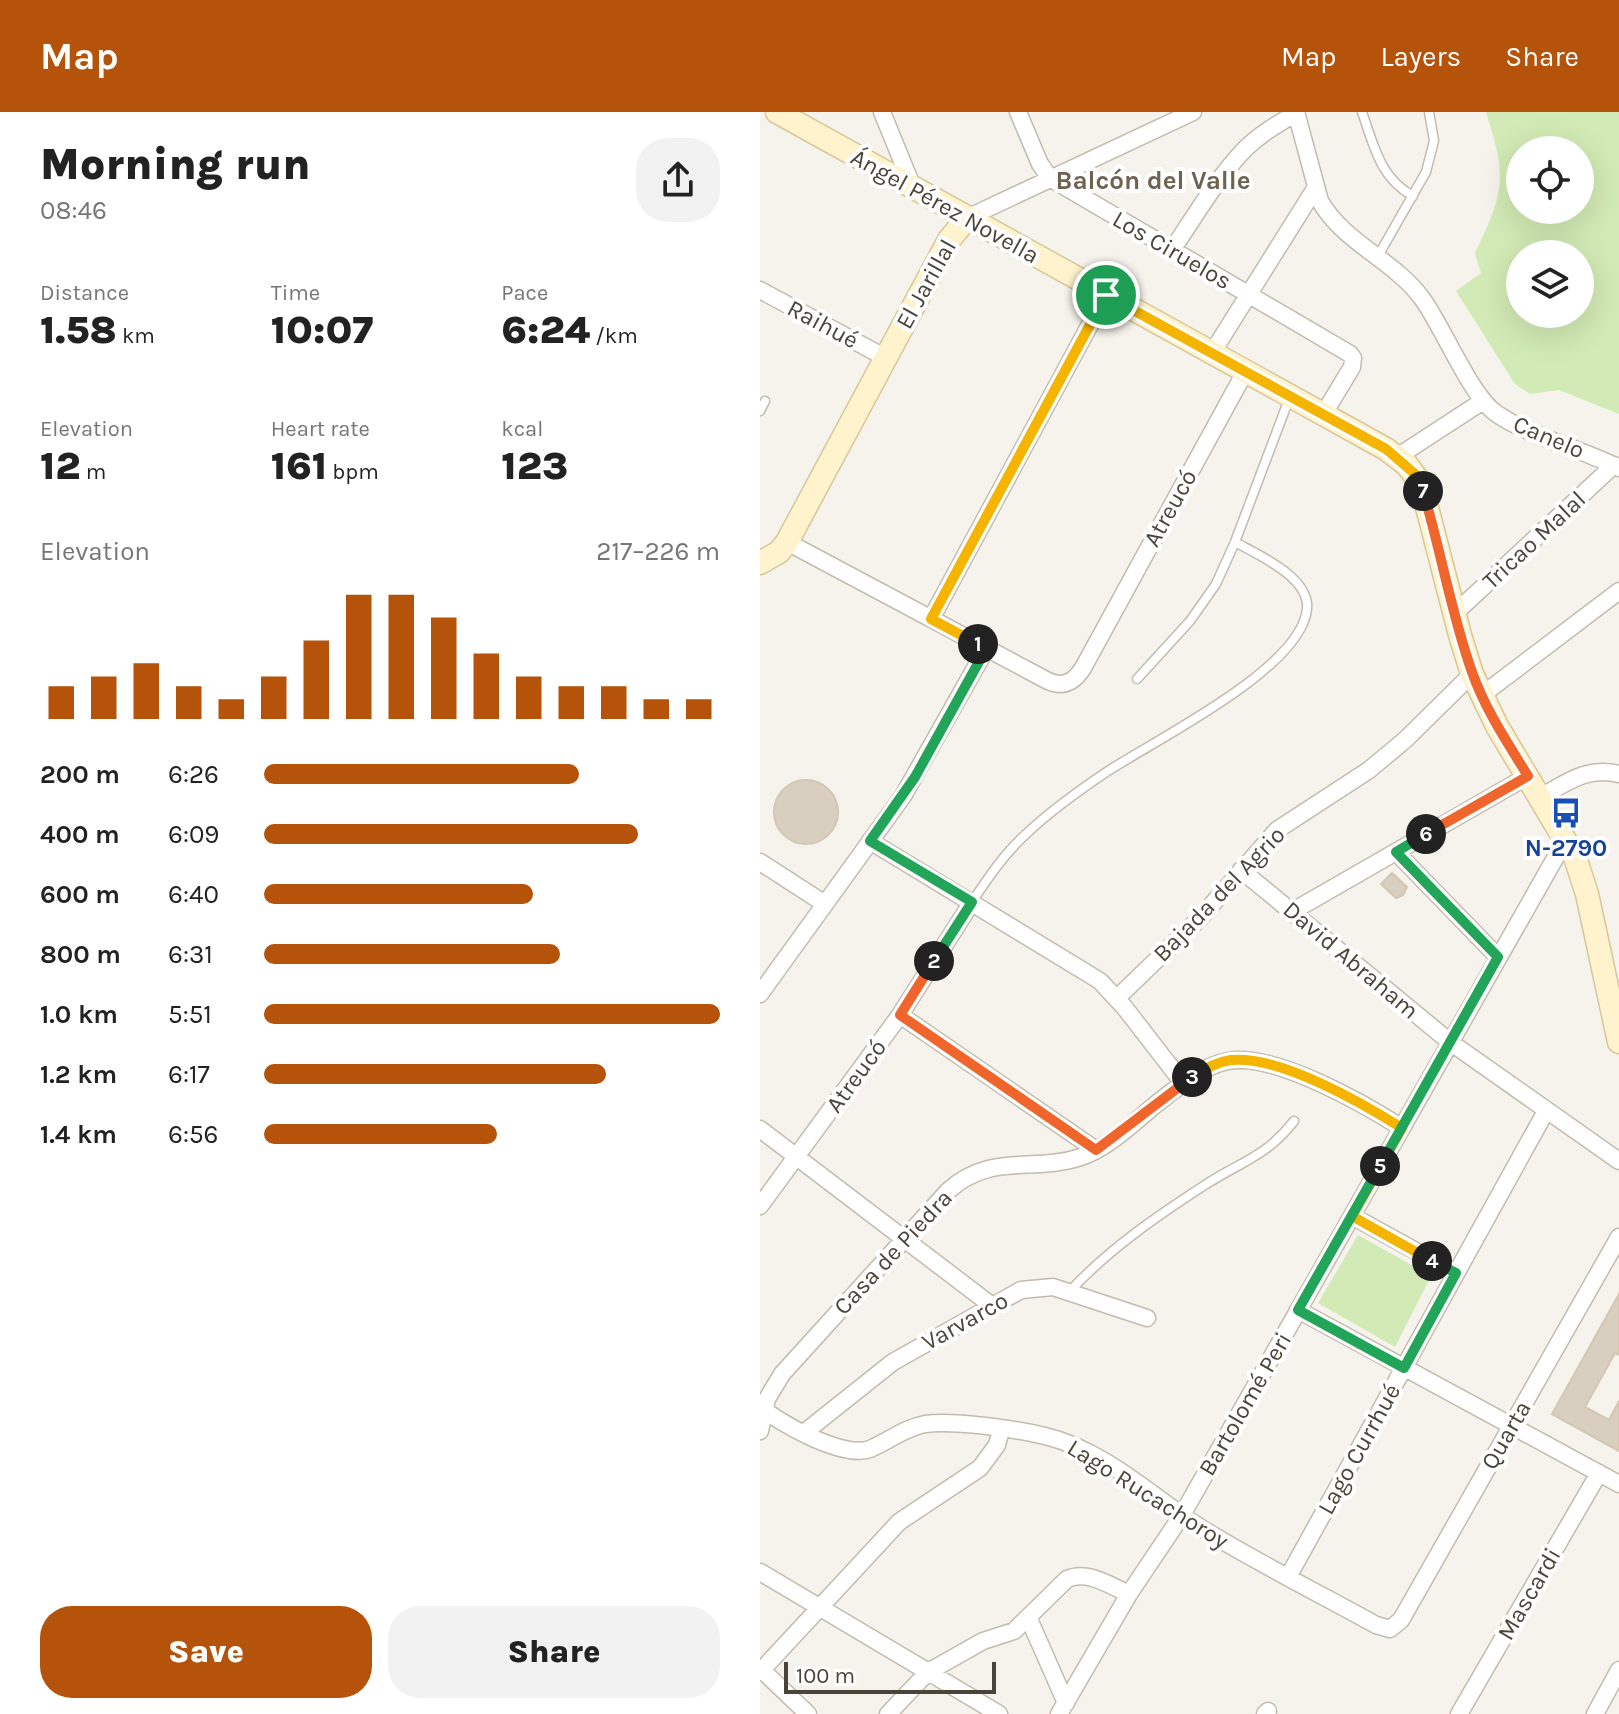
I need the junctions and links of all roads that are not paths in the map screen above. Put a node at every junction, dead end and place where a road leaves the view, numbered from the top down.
1 (777, 112) edge
2 (882, 112) edge
3 (1018, 112) edge
4 (1193, 112) edge
5 (1296, 112) edge
6 (1362, 112) edge
7 (1429, 112) edge
8 (1165, 118) edge
9 (1050, 178) junction
10 (1316, 187) junction
11 (913, 188) junction
12 (1413, 196) junction
13 (967, 218) junction
14 (1172, 250) junction
15 (1378, 256) junction
16 (760, 290) edge
17 (1249, 294) junction
18 (1106, 295) junction
19 (1212, 353) junction
20 (886, 358) junction
21 (1245, 372) junction
22 (1289, 396) junction
23 (765, 401) dead end
24 (1483, 401) junction
25 (760, 411) edge
26 (1323, 415) junction
27 (1397, 457) junction
28 (1617, 467) edge
29 (787, 542) junction
30 (1235, 542) junction
31 (760, 563) edge
32 (1619, 593) edge
33 (1454, 614) junction
34 (931, 619) junction
35 (986, 649) junction
36 (1472, 674) junction
37 (1137, 679) dead end
38 (1482, 695) junction
39 (1619, 774) edge
40 (1528, 776) junction
41 (1541, 797) junction
42 (1566, 839) junction
43 (870, 841) junction
44 (1396, 852) junction
45 (760, 862) edge
46 (1241, 870) junction
47 (972, 902) junction
48 (825, 904) junction
49 (1293, 911) junction
50 (1498, 957) junction
51 (760, 994) edge
52 (1117, 998) junction
53 (1616, 1008) edge
54 (900, 1015) junction
55 (1450, 1042) junction
56 (1619, 1042) edge
57 (1183, 1083) junction
58 (1546, 1111) junction
59 (1294, 1121) dead end
60 (1402, 1128) junction
61 (760, 1129) edge
62 (1096, 1150) junction
63 (798, 1157) junction
64 (1619, 1161) edge
65 (760, 1206) edge
66 (1352, 1216) junction
67 (1619, 1237) edge
68 (903, 1238) junction
69 (1456, 1273) junction
70 (1070, 1291) junction
71 (991, 1305) junction
72 (1298, 1310) junction
73 (1147, 1318) dead end
74 (1404, 1368) junction
75 (762, 1408) edge
76 (1512, 1425) junction
77 (1001, 1430) junction
78 (760, 1431) edge
79 (805, 1432) junction
80 (1599, 1473) junction
81 (1619, 1484) edge
82 (1182, 1515) junction
83 (760, 1572) edge
84 (1288, 1577) junction
85 (1129, 1594) junction
86 (821, 1608) junction
87 (1029, 1619) junction
88 (1390, 1629) joint
89 (1619, 1670) edge
90 (761, 1671) edge
91 (928, 1672) junction
92 (1062, 1708) edge
93 (808, 1714) edge
94 (888, 1714) edge
95 (999, 1714) edge
96 (1459, 1714) edge
97 (1595, 1714) edge

1 - 11 main road, Ángel Pérez Novella
2 - 11 street
3 - 9 street
4 - 8 street, El Jarillal
5 - 10 street
5 - 14 street
6 - 12 lane
7 - 12 lane
8 - 9 street, El Jarillal
9 - 13 street, El Jarillal
9 - 14 street, Los Ciruelos
10 - 15 street
10 - 17 street
11 - 13 main road, Ángel Pérez Novella
12 - 15 lane
13 - 18 main road, Ángel Pérez Novella
13 - 20 main road, El Jarillal
14 - 17 street, Los Ciruelos
15 - 24 street
16 - 20 street, Raihué
17 - 19 street
17 - 26 street, Los Ciruelos
18 - 19 main road, Ángel Pérez Novella
18 - 34 street
19 - 21 main road, Ángel Pérez Novella
20 - 29 main road, El Jarillal
21 - 22 main road, Ángel Pérez Novella
21 - 35 street, Atreucó
22 - 26 main road, Ángel Pérez Novella
22 - 30 lane
23 - 25 lane
24 - 27 street
24 - 28 street, Canelo
26 - 27 main road, Ángel Pérez Novella
27 - 33 main road, Ángel Pérez Novella
28 - 33 street, Tricao Malal
29 - 31 main road, El Jarillal
29 - 34 street
30 - 37 lane
30 - 47 lane
32 - 38 street
33 - 36 main road, Ángel Pérez Novella
34 - 35 street
35 - 43 street
36 - 38 main road, Ángel Pérez Novella
36 - 46 street, Bajada del Agrio
38 - 40 main road, Ángel Pérez Novella
39 - 41 street
40 - 41 main road, Ángel Pérez Novella
40 - 44 street
41 - 42 main road, Ángel Pérez Novella
42 - 50 street, Bartolomé Peri
42 - 53 main road, Ángel Pérez Novella
43 - 47 street
43 - 48 street
44 - 49 street
44 - 50 street
45 - 48 street
46 - 49 street, David Abraham
46 - 52 street, Bajada del Agrio
47 - 52 street
47 - 54 street, Atreucó
48 - 51 street
49 - 55 street, David Abraham
50 - 55 street, Bartolomé Peri
52 - 57 street
53 - 56 main road, Ángel Pérez Novella
54 - 62 street
54 - 63 street, Atreucó
55 - 58 street, David Abraham
55 - 60 street, Bartolomé Peri
57 - 60 street, Casa de Piedra
57 - 62 street, Casa de Piedra
58 - 64 street, David Abraham
58 - 69 street, Lago Currhué
59 - 70 lane
60 - 66 street, Bartolomé Peri
61 - 63 street
62 - 68 street, Casa de Piedra
63 - 65 street, Atreucó
63 - 68 street
66 - 69 street
66 - 72 street, Bartolomé Peri
67 - 76 street, Quarta
68 - 71 street
68 - 75 street, Casa de Piedra
69 - 74 street, Lago Currhué
70 - 71 street, Varvarco
70 - 73 street, Varvarco
71 - 79 street, Varvarco
72 - 74 street
72 - 82 street, Bartolomé Peri
74 - 76 street
74 - 84 street, Lago Currhué
75 - 78 street, Casa de Piedra
75 - 79 street, Lago Rucachoroy
76 - 80 street
76 - 88 street, Quarta
77 - 79 street, Lago Rucachoroy
77 - 82 street, Lago Rucachoroy
77 - 86 street
80 - 81 street
80 - 96 street, Mascardi
82 - 84 street, Lago Rucachoroy
82 - 85 street, Bartolomé Peri
83 - 86 street
84 - 88 street, Lago Rucachoroy
85 - 87 street
85 - 92 street, Bartolomé Peri
86 - 90 street
86 - 91 street
87 - 91 street
87 - 92 street
89 - 97 street
90 - 93 street
91 - 94 street
91 - 95 street

